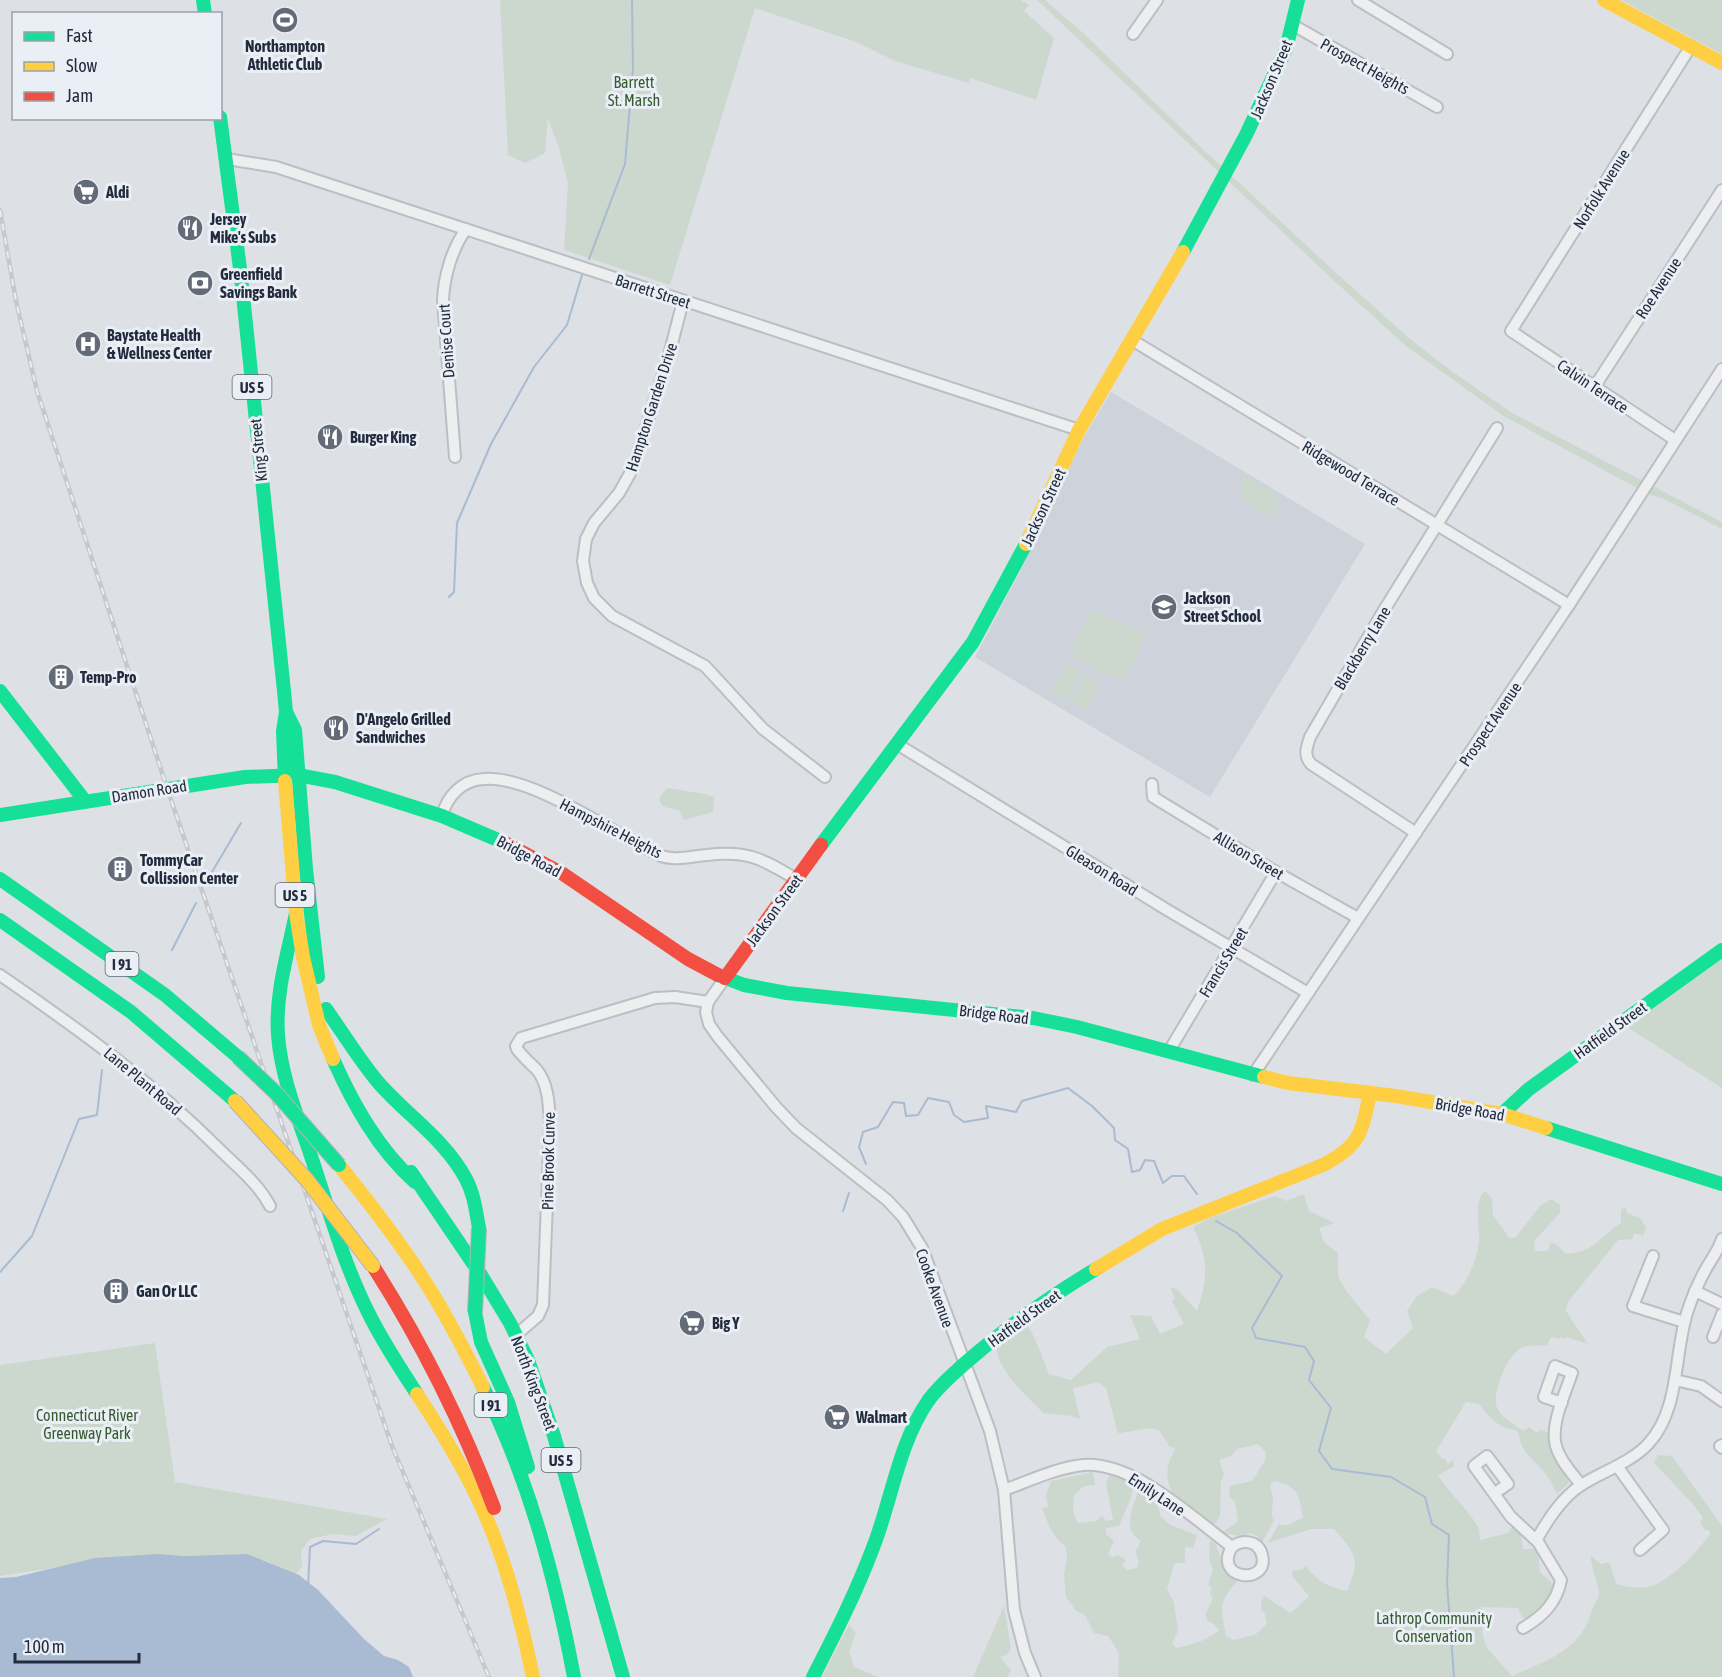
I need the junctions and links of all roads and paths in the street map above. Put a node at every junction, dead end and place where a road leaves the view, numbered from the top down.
1 (1157, 0) edge
2 (1298, 0) edge
3 (1358, 0) edge
4 (1604, 0) edge
5 (1293, 25) junction
6 (1133, 34) dead end
7 (1691, 46) junction
8 (1447, 54) dead end
9 (1722, 63) edge
10 (1437, 107) dead end
11 (220, 120) edge
12 (227, 159) junction
13 (1722, 190) edge
14 (466, 229) junction
15 (683, 301) junction
16 (1511, 331) joint
17 (1132, 340) junction
18 (1722, 369) edge
19 (1594, 386) junction
20 (1497, 428) dead end
21 (1079, 430) junction
22 (1676, 440) junction
23 (455, 457) dead end
24 (1438, 526) junction
25 (1569, 605) junction
26 (0, 691) edge
27 (897, 744) junction
28 (291, 775) junction
29 (825, 777) dead end
30 (1152, 784) dead end
31 (85, 801) junction
32 (0, 814) edge
33 (442, 816) junction
34 (1416, 833) junction
35 (1276, 872) junction
36 (0, 879) edge
37 (796, 879) junction
38 (296, 913) junction
39 (1358, 918) junction
40 (0, 920) edge
41 (1231, 948) junction
42 (1722, 950) edge
43 (0, 975) edge
44 (725, 978) junction
45 (1308, 993) junction
46 (708, 1002) junction
47 (326, 1009) junction
48 (1169, 1051) junction
49 (1253, 1075) junction
50 (1370, 1094) junction
51 (1502, 1114) junction
52 (415, 1182) junction
53 (1722, 1184) edge
54 (270, 1206) dead end
55 (1721, 1244) edge
56 (1653, 1256) dead end
57 (1695, 1292) junction
58 (1722, 1304) edge
59 (1722, 1314) edge
60 (1684, 1322) junction
61 (516, 1335) junction
62 (1713, 1337) dead end
63 (964, 1364) junction
64 (1675, 1380) junction
65 (1722, 1401) edge
66 (1562, 1403) dead end
67 (1617, 1466) junction
68 (1581, 1485) junction
69 (1004, 1490) junction
70 (1495, 1493) dead end
71 (1537, 1539) junction
72 (1232, 1547) dead end
73 (1640, 1550) dead end
74 (554, 1577) junction
75 (1523, 1628) dead end
76 (533, 1677) edge
77 (538, 1677) edge
78 (574, 1677) edge
79 (623, 1677) edge
80 (813, 1677) edge
81 (1035, 1677) edge

1 - 6 street
2 - 5 main road, Jackson Street
3 - 8 street
4 - 7 main road
5 - 10 street, Prospect Heights
5 - 17 main road, Jackson Street
7 - 9 main road
7 - 16 street, Norfolk Avenue
11 - 12 main road, King Street / US 5
12 - 14 street, Barrett Street
12 - 28 main road, King Street / US 5
13 - 19 street, Roe Avenue
14 - 15 street, Barrett Street
14 - 23 street, Denise Court
15 - 21 street, Barrett Street
15 - 29 street, Hampton Garden Drive
16 - 19 street, Calvin Terrace
17 - 21 main road, Jackson Street
17 - 24 street, Ridgewood Terrace
18 - 22 street, Prospect Avenue
19 - 22 street, Calvin Terrace
20 - 24 street, Blackberry Lane
21 - 27 main road, Jackson Street
22 - 25 street, Prospect Avenue
24 - 25 street, Ridgewood Terrace
24 - 34 street, Blackberry Lane
25 - 34 street, Prospect Avenue
26 - 31 main road
27 - 37 main road, Jackson Street
27 - 41 street, Gleason Road
28 - 31 main road, Damon Road
28 - 33 main road, Bridge Road
28 - 38 main road, North King Street / US 5
28 - 47 main road, North King Street / US 5
30 - 35 street, Allison Street
31 - 32 main road, Damon Road
33 - 37 street, Hampshire Heights
33 - 44 main road, Bridge Road
34 - 39 street, Prospect Avenue
35 - 39 street, Allison Street
35 - 41 street, Francis Street
36 - 74 main road, I 91, bridge
37 - 44 main road, Jackson Street
38 - 52 main road, North King Street / US 5
38 - 76 main road
39 - 45 street, Prospect Avenue
40 - 77 main road, I 91, bridge
41 - 45 street, Gleason Road
41 - 48 street, Francis Street
42 - 51 main road, Hatfield Street
43 - 54 street, Lane Plant Road
44 - 46 street
44 - 48 main road, Bridge Road
45 - 49 street, Prospect Avenue
46 - 61 street, Pine Brook Curve
46 - 63 street, Cooke Avenue
47 - 52 main road, North King Street / US 5
47 - 74 main road, bridge
48 - 49 main road, Bridge Road
49 - 50 main road, Bridge Road
50 - 51 main road, Bridge Road
50 - 63 main road, Hatfield Street
51 - 53 main road, Bridge Road
52 - 61 main road, North King Street / US 5
55 - 57 street
56 - 60 street
57 - 58 street
57 - 60 street
59 - 62 street
60 - 64 street
61 - 79 main road, North King Street / US 5
63 - 69 street, Cooke Avenue
63 - 80 main road, Hatfield Street
64 - 65 street
64 - 67 street
66 - 68 street
67 - 68 street
67 - 73 street
68 - 71 street
69 - 72 street, Emily Lane
69 - 81 street, Cooke Avenue
70 - 71 street
71 - 75 street
74 - 78 main road, I 91

